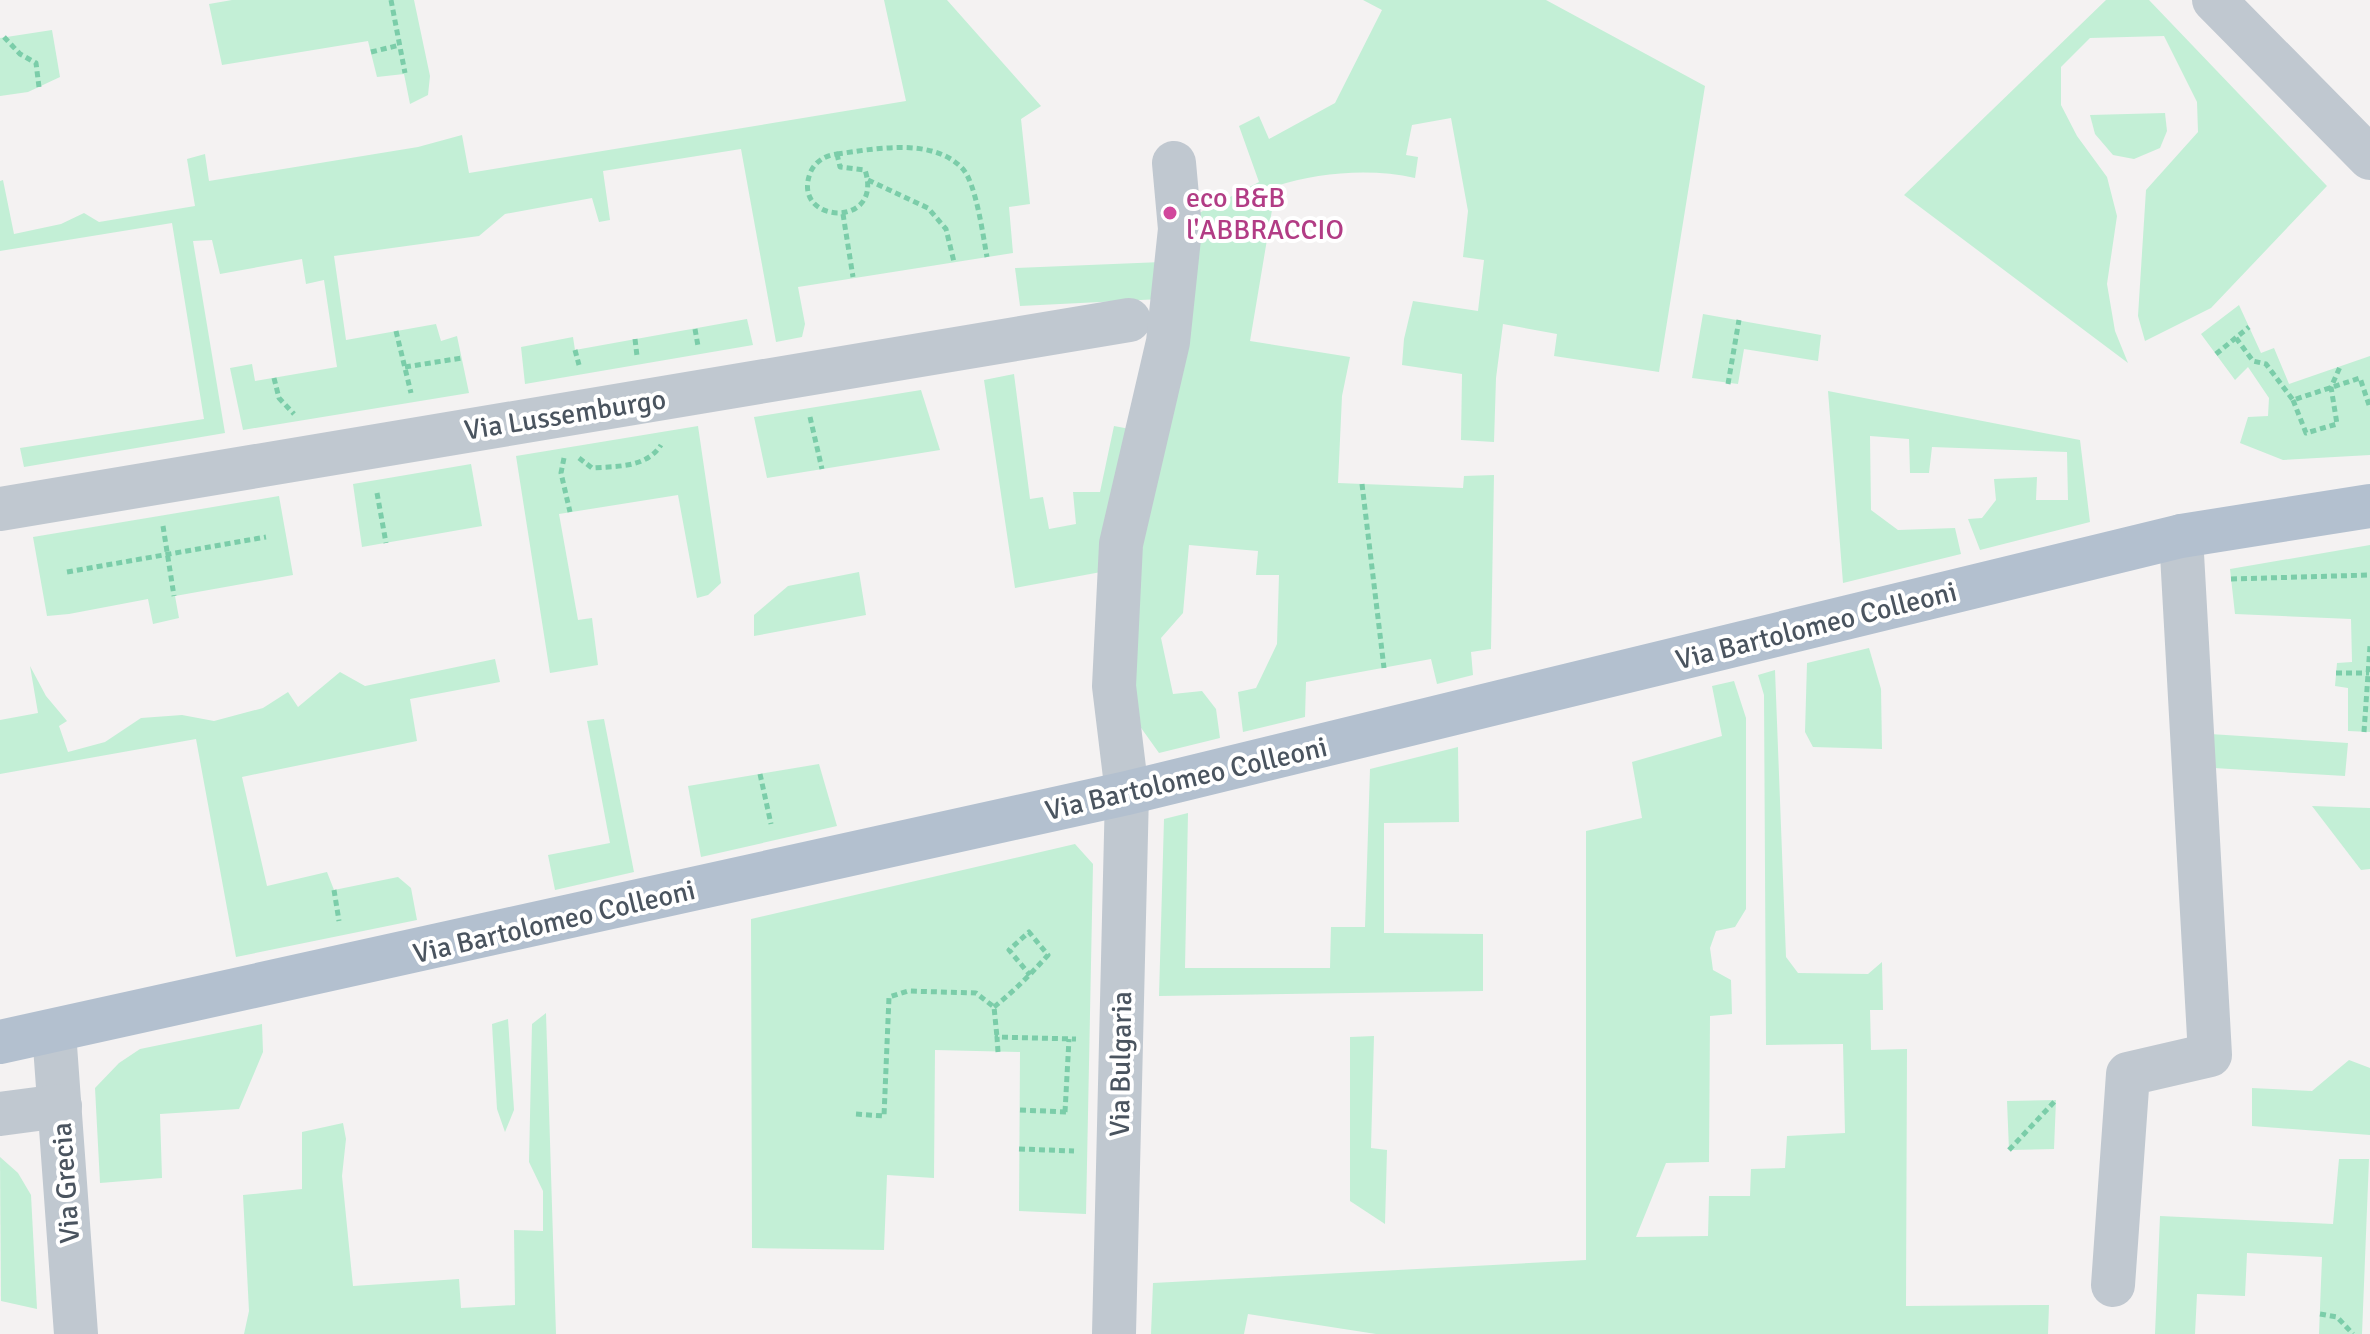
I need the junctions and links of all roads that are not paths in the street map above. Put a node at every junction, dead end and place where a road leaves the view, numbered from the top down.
1 (2214, 0) edge
2 (2370, 158) edge
3 (1174, 163) dead end
4 (1129, 320) dead end
5 (2370, 506) edge
6 (0, 509) edge
7 (2181, 536) junction
8 (1127, 793) junction
9 (54, 1032) junction
10 (0, 1042) edge
11 (60, 1106) junction
12 (0, 1114) edge
13 (2113, 1285) dead end
14 (76, 1334) edge
15 (1114, 1334) edge

1 - 2 street
3 - 8 street, Via Bulgaria
4 - 6 street, Via Lussemburgo
5 - 7 main road, Via Bartolomeo Colleoni
7 - 8 main road, Via Bartolomeo Colleoni
7 - 13 street
8 - 9 main road, Via Bartolomeo Colleoni
8 - 15 street, Via Bulgaria
9 - 10 main road, Via Bartolomeo Colleoni
9 - 11 street, Via Grecia
11 - 12 street
11 - 14 street, Via Grecia

